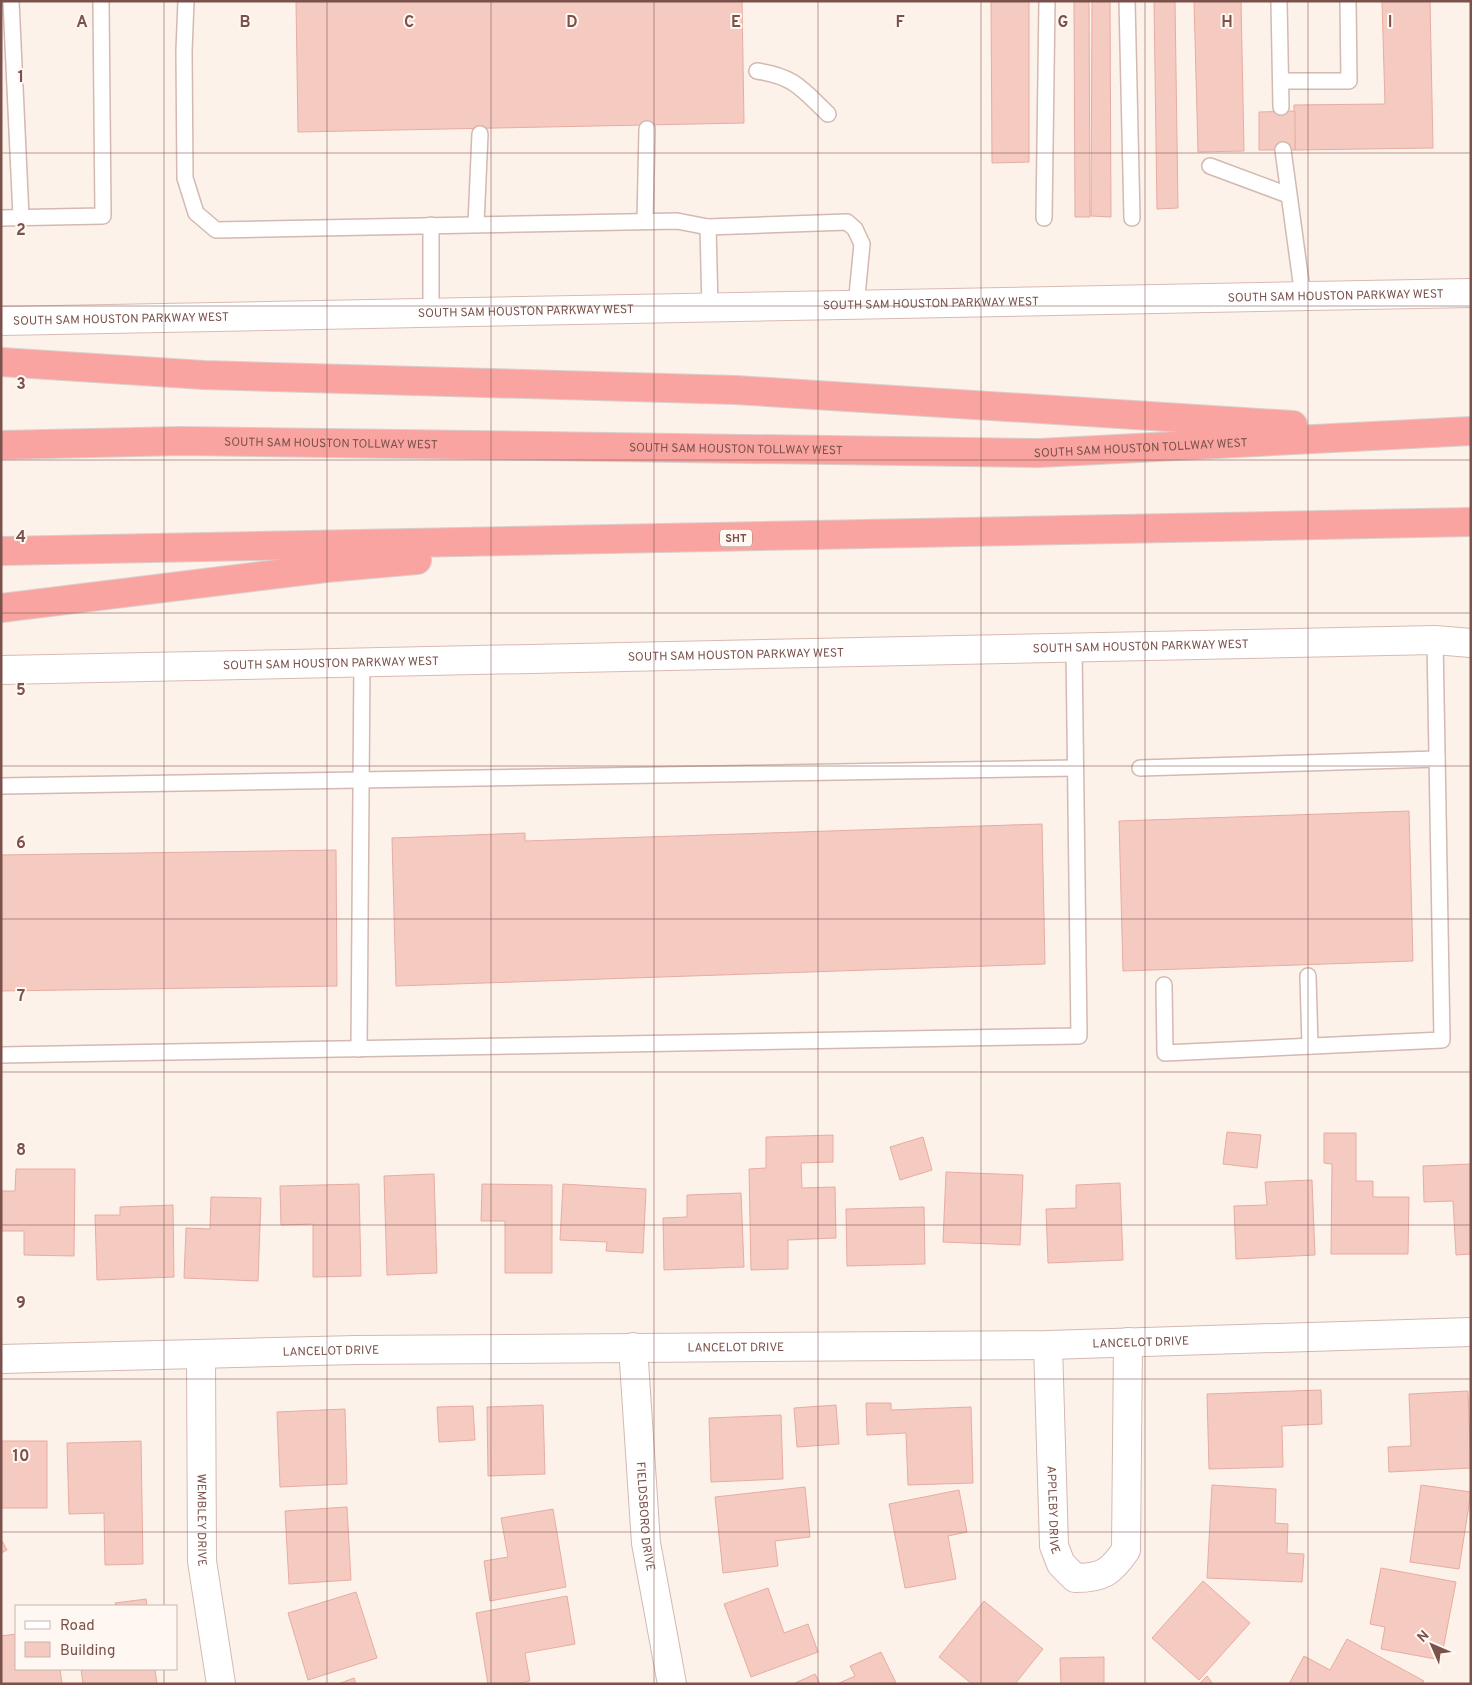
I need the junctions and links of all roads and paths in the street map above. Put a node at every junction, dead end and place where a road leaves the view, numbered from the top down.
1 (11, 1) edge
2 (101, 1) edge
3 (186, 1) edge
4 (1048, 1) edge
5 (1128, 1) edge
6 (1279, 1) edge
7 (1348, 1) edge
8 (757, 71) dead end
9 (1281, 81) junction
10 (1281, 108) dead end
11 (828, 114) dead end
12 (647, 129) dead end
13 (480, 134) dead end
14 (1282, 150) dead end
15 (1210, 166) dead end
16 (1288, 195) junction
17 (21, 217) junction
18 (1, 218) edge
19 (1044, 218) dead end
20 (1132, 218) dead end
21 (646, 221) junction
22 (476, 224) junction
23 (431, 225) junction
24 (708, 227) junction
25 (1471, 293) edge
26 (1303, 297) junction
27 (856, 306) junction
28 (710, 308) junction
29 (431, 313) junction
30 (1, 321) edge
31 (1, 362) edge
32 (1471, 431) edge
33 (1424, 434) junction
34 (1, 445) edge
35 (1471, 522) edge
36 (639, 539) junction
37 (1, 551) edge
38 (1, 608) edge
39 (1434, 640) junction
40 (1471, 643) edge
41 (1074, 648) junction
42 (362, 662) junction
43 (1, 670) edge
44 (1437, 759) junction
45 (1075, 768) junction
46 (1140, 768) dead end
47 (361, 780) junction
48 (1, 786) edge
49 (1308, 976) dead end
50 (1164, 985) dead end
51 (1310, 1046) junction
52 (359, 1049) junction
53 (1, 1055) edge
54 (1471, 1332) edge
55 (1128, 1342) junction
56 (1048, 1345) junction
57 (633, 1347) junction
58 (200, 1356) junction
59 (1, 1359) edge
60 (221, 1684) edge
61 (672, 1684) edge

1 - 17 lane
2 - 17 lane
3 - 23 lane
4 - 19 lane
5 - 20 lane
6 - 9 lane
7 - 9 lane
8 - 11 lane
9 - 10 lane
12 - 21 lane
13 - 22 lane
14 - 16 lane
15 - 16 lane
16 - 26 lane
17 - 18 lane
21 - 22 lane
21 - 24 lane
22 - 23 lane
23 - 29 lane
24 - 27 lane
24 - 28 lane
25 - 26 main road, SOUTH SAM HOUSTON PARKWAY WEST
26 - 27 main road, SOUTH SAM HOUSTON PARKWAY WEST
27 - 28 main road, SOUTH SAM HOUSTON PARKWAY WEST
28 - 29 main road, SOUTH SAM HOUSTON PARKWAY WEST
29 - 30 main road, SOUTH SAM HOUSTON PARKWAY WEST
31 - 33 highway
32 - 33 highway, SOUTH SAM HOUSTON TOLLWAY WEST
33 - 34 highway, SOUTH SAM HOUSTON TOLLWAY WEST
35 - 36 highway, SHT
36 - 37 highway, SHT
36 - 38 highway
39 - 40 main road, SOUTH SAM HOUSTON PARKWAY WEST
39 - 41 main road, SOUTH SAM HOUSTON PARKWAY WEST
39 - 44 lane
41 - 42 main road, SOUTH SAM HOUSTON PARKWAY WEST
41 - 45 lane
42 - 43 main road, SOUTH SAM HOUSTON PARKWAY WEST
42 - 47 lane
44 - 46 lane
44 - 51 lane
45 - 47 lane
45 - 52 lane
47 - 48 lane
47 - 52 lane
49 - 51 lane
50 - 51 lane
52 - 53 lane
54 - 55 main road, LANCELOT DRIVE
55 - 56 main road, LANCELOT DRIVE
55 - 56 main road, APPLEBY DRIVE
56 - 57 main road, LANCELOT DRIVE
57 - 58 main road, LANCELOT DRIVE
57 - 61 main road, FIELDSBORO DRIVE
58 - 59 main road, LANCELOT DRIVE
58 - 60 main road, WEMBLEY DRIVE

